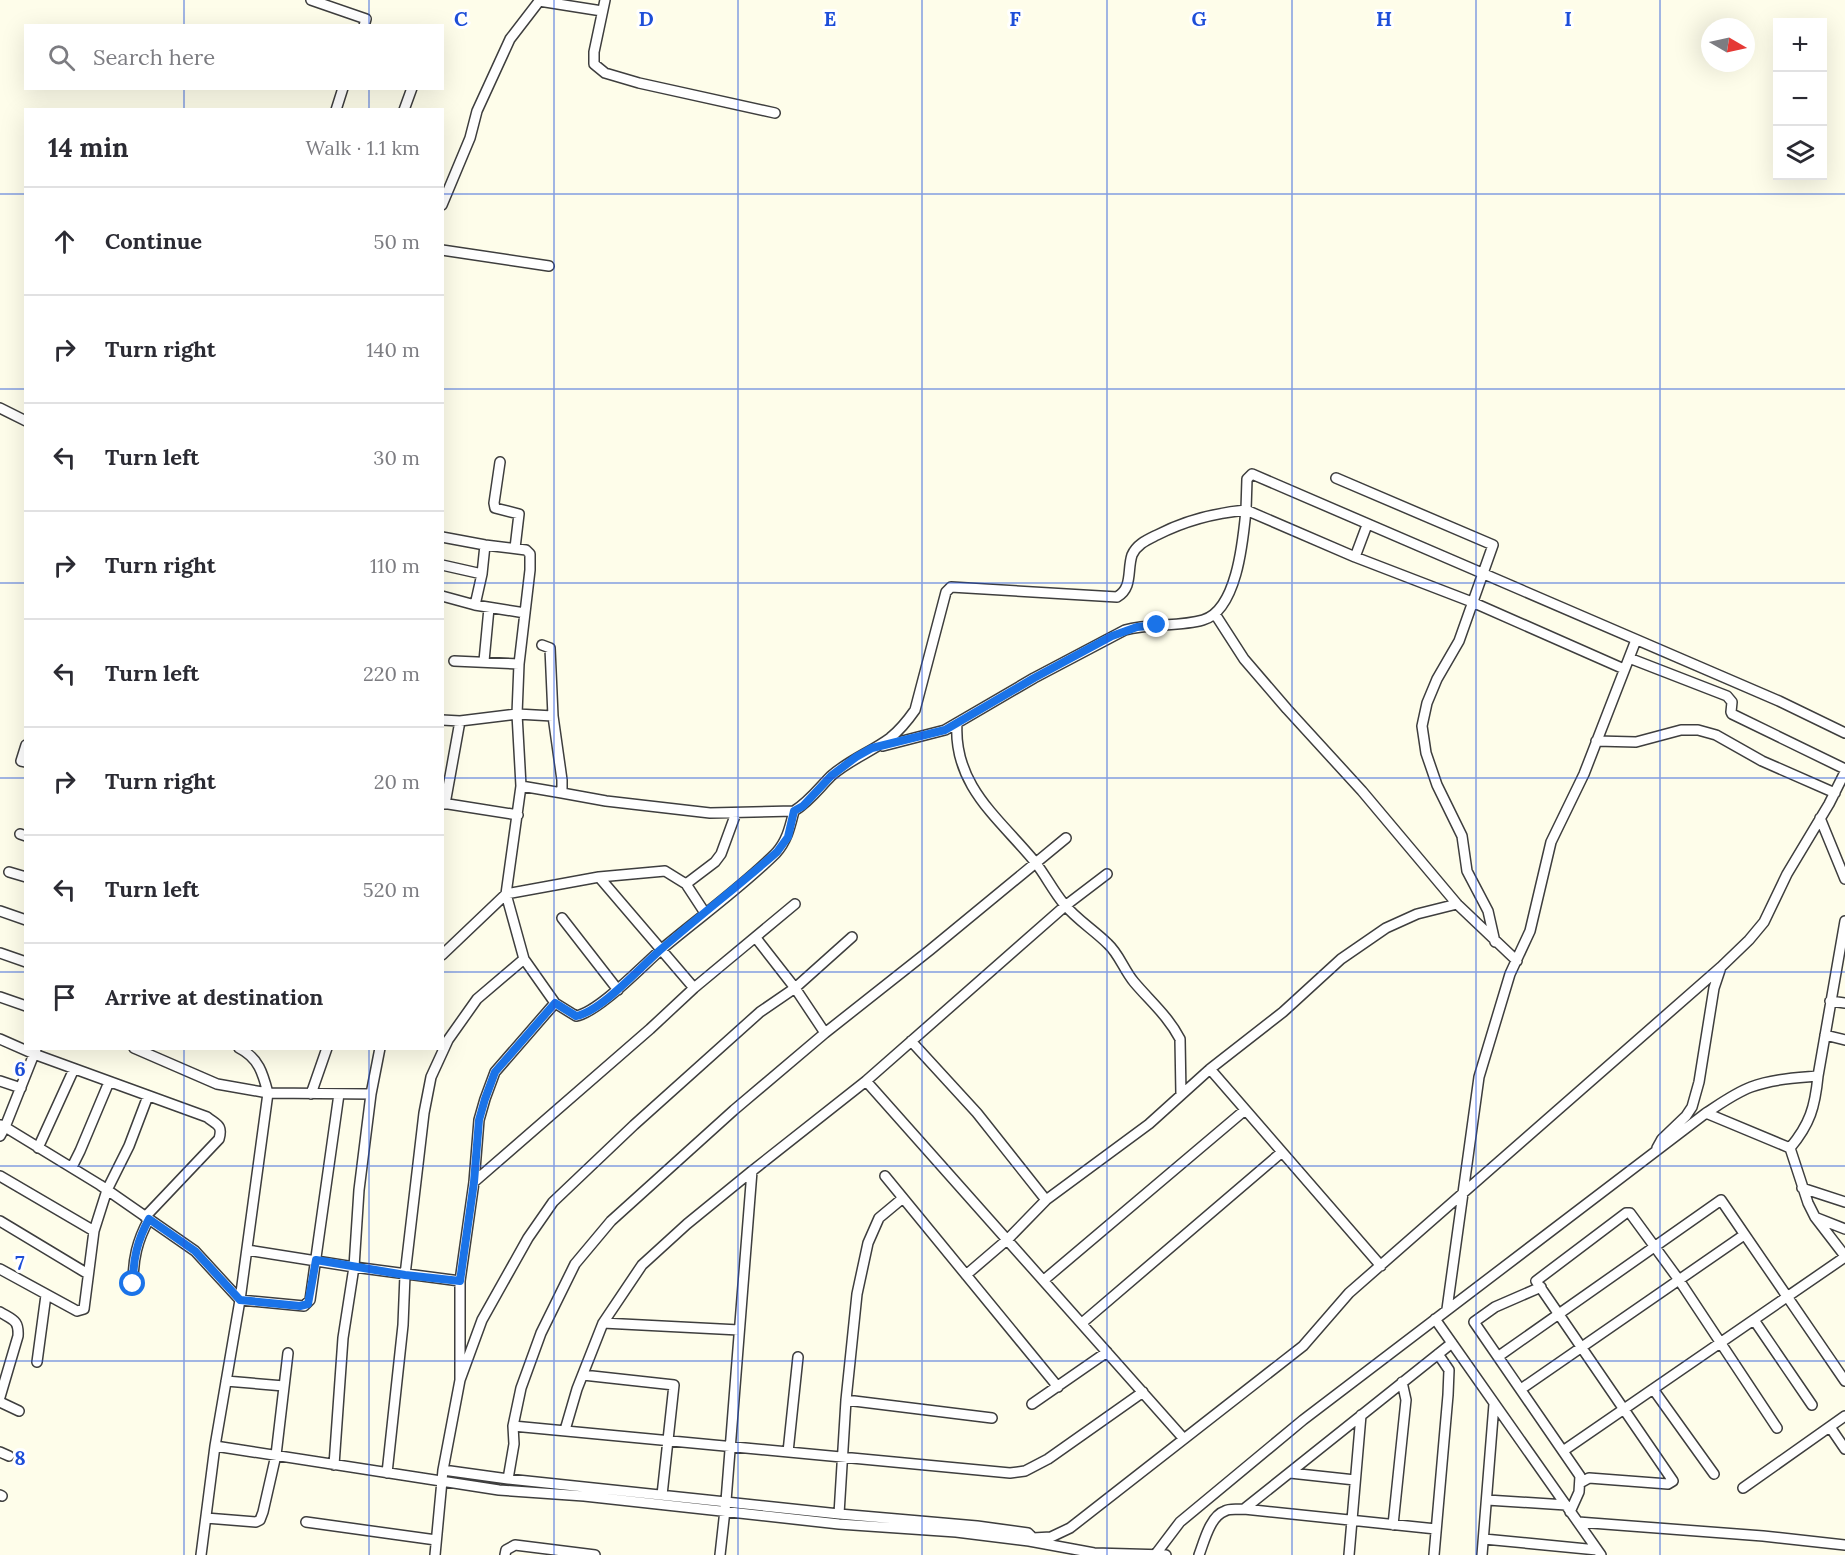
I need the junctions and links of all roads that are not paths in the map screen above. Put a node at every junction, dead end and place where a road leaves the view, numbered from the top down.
1 (311, 0) edge
2 (539, 0) edge
3 (605, 0) edge
4 (602, 11) junction
5 (364, 24) edge
6 (342, 90) edge
7 (411, 90) edge
8 (337, 108) edge
9 (405, 108) edge
10 (775, 113) dead end
11 (444, 176) edge
12 (453, 178) junction
13 (444, 200) edge
14 (444, 250) edge
15 (549, 266) dead end
16 (0, 408) edge
17 (24, 420) edge
18 (500, 462) dead end
19 (1336, 478) dead end
20 (1246, 510) junction
21 (1367, 525) junction
22 (444, 537) edge
23 (485, 545) junction
24 (515, 548) junction
25 (1355, 557) junction
26 (444, 565) edge
27 (482, 574) junction
28 (1484, 574) junction
29 (444, 597) edge
30 (1472, 602) junction
31 (475, 605) junction
32 (489, 608) junction
33 (525, 613) junction
34 (1215, 614) junction
35 (1636, 640) junction
36 (542, 645) dead end
37 (1629, 658) junction
38 (454, 661) dead end
39 (484, 661) junction
40 (519, 664) junction
41 (1624, 669) junction
42 (517, 714) junction
43 (553, 717) junction
44 (444, 720) edge
45 (460, 721) junction
46 (957, 723) junction
47 (1845, 733) edge
48 (1596, 741) junction
49 (872, 748) junction
50 (1845, 771) edge
51 (521, 786) junction
52 (562, 793) junction
53 (1835, 793) junction
54 (444, 804) edge
55 (794, 811) junction
56 (736, 813) junction
57 (518, 815) junction
58 (1820, 818) junction
59 (1066, 838) dead end
60 (1036, 863) junction
61 (9, 872) dead end
62 (1107, 874) dead end
63 (24, 876) edge
64 (599, 877) junction
65 (1845, 879) edge
66 (686, 885) junction
67 (506, 894) junction
68 (795, 904) dead end
69 (1457, 904) junction
70 (1065, 906) junction
71 (0, 911) edge
72 (705, 913) junction
73 (562, 918) dead end
74 (24, 919) edge
75 (1845, 921) edge
76 (852, 937) dead end
77 (756, 938) junction
78 (1496, 942) junction
79 (660, 950) junction
80 (0, 953) edge
81 (444, 953) edge
82 (524, 959) junction
83 (24, 961) edge
84 (1517, 961) junction
85 (1721, 967) junction
86 (694, 988) junction
87 (795, 988) junction
88 (618, 990) junction
89 (0, 997) edge
90 (1830, 1001) junction
91 (555, 1003) junction
92 (1845, 1003) edge
93 (24, 1005) edge
94 (825, 1033) junction
95 (1825, 1035) junction
96 (0, 1039) edge
97 (1845, 1040) edge
98 (911, 1041) junction
99 (24, 1047) edge
100 (444, 1049) edge
101 (139, 1050) edge
102 (244, 1050) edge
103 (326, 1050) edge
104 (380, 1050) edge
105 (443, 1050) edge
106 (35, 1051) edge
107 (74, 1069) junction
108 (1210, 1069) junction
109 (1818, 1076) junction
110 (0, 1081) edge
111 (866, 1081) junction
112 (109, 1082) junction
113 (21, 1088) junction
114 (268, 1093) junction
115 (311, 1094) junction
116 (339, 1094) junction
117 (371, 1094) junction
118 (1181, 1095) junction
119 (148, 1096) junction
120 (1245, 1110) junction
121 (1706, 1113) junction
122 (3, 1126) edge
123 (0, 1136) edge
124 (39, 1148) junction
125 (1790, 1148) junction
126 (1282, 1152) junction
127 (1652, 1155) junction
128 (72, 1167) junction
129 (752, 1171) junction
130 (0, 1176) edge
131 (885, 1176) dead end
132 (474, 1182) junction
133 (1802, 1188) junction
134 (107, 1190) junction
135 (1463, 1195) junction
136 (903, 1198) junction
137 (1046, 1200) junction
138 (1845, 1202) edge
139 (1815, 1217) junction
140 (147, 1218) junction
141 (0, 1221) edge
142 (1845, 1228) edge
143 (94, 1231) junction
144 (1744, 1235) junction
145 (1008, 1239) junction
146 (1655, 1247) junction
147 (248, 1250) junction
148 (1845, 1256) edge
149 (316, 1260) junction
150 (1381, 1266) junction
151 (354, 1267) junction
152 (0, 1269) edge
153 (88, 1274) junction
154 (405, 1275) junction
155 (966, 1275) junction
156 (1044, 1280) junction
157 (1680, 1280) junction
158 (460, 1281) junction
159 (133, 1284) dead end
160 (1541, 1287) junction
161 (46, 1295) junction
162 (1788, 1296) junction
163 (240, 1300) junction
164 (1447, 1309) junction
165 (0, 1312) edge
166 (1559, 1313) junction
167 (1435, 1319) junction
168 (1754, 1320) junction
169 (603, 1323) junction
170 (1082, 1323) junction
171 (739, 1330) junction
172 (1452, 1343) junction
173 (1720, 1343) junction
174 (1581, 1346) junction
175 (1107, 1352) junction
176 (288, 1353) dead end
177 (1438, 1354) junction
178 (1499, 1356) junction
179 (798, 1357) dead end
180 (37, 1362) dead end
181 (583, 1375) junction
182 (460, 1380) junction
183 (226, 1381) junction
184 (1845, 1381) edge
185 (1402, 1382) junction
186 (284, 1386) junction
187 (1058, 1387) junction
188 (1521, 1389) junction
189 (1653, 1389) junction
190 (1143, 1392) junction
191 (0, 1397) edge
192 (846, 1400) junction
193 (0, 1402) edge
194 (1032, 1404) dead end
195 (1494, 1404) junction
196 (1812, 1405) dead end
197 (1623, 1410) junction
198 (19, 1411) dead end
199 (1361, 1415) junction
200 (1845, 1416) edge
201 (992, 1419) dead end
202 (513, 1426) junction
203 (1830, 1426) junction
204 (1777, 1428) dead end
205 (564, 1430) junction
206 (1184, 1439) junction
207 (668, 1441) junction
208 (215, 1446) junction
209 (729, 1447) junction
210 (1845, 1449) edge
211 (1563, 1451) junction
212 (788, 1452) junction
213 (276, 1455) junction
214 (843, 1456) junction
215 (334, 1465) junction
216 (443, 1470) junction
217 (387, 1473) junction
218 (1290, 1473) junction
219 (1714, 1474) dead end
220 (508, 1479) junction
221 (1355, 1480) junction
222 (442, 1482) junction
223 (1580, 1483) junction
224 (1743, 1488) dead end
225 (662, 1495) junction
226 (1487, 1500) junction
227 (725, 1506) junction
228 (1244, 1509) junction
229 (1568, 1509) junction
230 (839, 1514) junction
231 (206, 1518) junction
232 (1351, 1521) junction
233 (306, 1522) dead end
234 (1578, 1522) junction
235 (1393, 1525) junction
236 (1436, 1529) junction
237 (1030, 1539) junction
238 (1484, 1539) junction
239 (436, 1540) junction
240 (1845, 1545) edge
241 (1599, 1553) edge
242 (1094, 1554) edge
243 (201, 1555) edge
244 (435, 1555) edge
245 (505, 1555) edge
246 (595, 1555) edge
247 (720, 1555) edge
248 (1159, 1555) edge
249 (1198, 1555) edge
250 (1349, 1555) edge
251 (1434, 1555) edge
252 (1482, 1555) edge

1 - 5 street
2 - 4 street
2 - 12 street
3 - 4 street
4 - 10 street
6 - 8 street
7 - 9 street
11 - 12 street
12 - 13 street
14 - 15 street
16 - 17 street
18 - 24 street
19 - 28 street
20 - 21 street
20 - 25 street
20 - 34 street
20 - 49 street
21 - 25 street
21 - 28 street
22 - 23 street
23 - 24 street
23 - 27 street
24 - 33 street
25 - 30 street
26 - 27 street
27 - 31 street
28 - 30 street
28 - 35 street
29 - 31 street
30 - 41 street
30 - 78 street
31 - 32 street
32 - 33 street
32 - 39 street
33 - 40 street
34 - 46 street
34 - 69 street
35 - 37 street
35 - 47 street
36 - 43 street
37 - 41 street
37 - 50 street
38 - 39 street
39 - 40 street
40 - 42 street
41 - 48 street
42 - 43 street
42 - 45 street
42 - 51 street
43 - 52 street
44 - 45 street
45 - 54 street
46 - 49 street
46 - 60 street
48 - 53 street
48 - 84 street
49 - 55 street
50 - 53 street
51 - 52 street
51 - 57 street
52 - 56 street
53 - 58 street
54 - 57 street
55 - 56 street
55 - 72 street
56 - 66 street
57 - 67 street
58 - 65 street
58 - 85 street
59 - 60 street
60 - 70 street
60 - 94 street
61 - 63 street
62 - 70 street
64 - 66 street
64 - 67 street
64 - 79 street
66 - 72 street
67 - 81 street
67 - 82 street
68 - 77 street
69 - 78 street
69 - 108 street
70 - 98 street
70 - 118 street
71 - 74 street
72 - 79 street
73 - 88 street
75 - 90 street
76 - 87 street
77 - 86 street
77 - 87 street
78 - 84 street
79 - 86 street
79 - 88 street
80 - 83 street
82 - 91 street
82 - 100 street
84 - 135 street
85 - 127 street
85 - 135 street
86 - 132 street
87 - 94 street
87 - 182 street
88 - 91 street
89 - 93 street
90 - 92 street
90 - 95 street
91 - 132 street
94 - 202 street
95 - 97 street
95 - 109 street
96 - 99 street
98 - 111 street
98 - 137 street
101 - 114 street
102 - 114 street
103 - 115 street
104 - 117 street
105 - 154 street
106 - 107 street
106 - 113 street
107 - 112 street
107 - 124 street
108 - 118 street
108 - 120 street
109 - 121 street
109 - 125 street
110 - 113 street
111 - 129 street
111 - 145 street
112 - 119 street
112 - 128 street
113 - 122 street
114 - 115 street
114 - 147 street
115 - 116 street
116 - 117 street
116 - 149 street
117 - 151 street
118 - 137 street
119 - 134 street
119 - 140 street
120 - 126 street
120 - 156 street
121 - 125 street
121 - 127 street
122 - 123 street
122 - 124 street
124 - 128 street
125 - 133 street
126 - 150 street
126 - 170 street
127 - 164 street
128 - 134 street
129 - 169 street
129 - 171 street
130 - 143 street
131 - 136 street
132 - 158 street
133 - 138 street
133 - 139 street
134 - 140 street
134 - 143 street
135 - 150 street
135 - 164 street
136 - 155 street
136 - 192 street
137 - 145 street
139 - 142 street
139 - 148 street
140 - 159 street
140 - 163 street
141 - 153 street
143 - 153 street
144 - 146 street
144 - 157 street
144 - 162 street
145 - 155 street
145 - 156 street
146 - 157 street
146 - 160 street
146 - 166 street
147 - 149 street
147 - 163 street
148 - 162 street
149 - 151 street
149 - 163 street
150 - 206 street
151 - 154 street
151 - 215 street
152 - 161 street
153 - 161 street
154 - 158 street
154 - 217 street
155 - 187 street
156 - 170 street
157 - 173 street
157 - 174 street
158 - 182 street
160 - 166 street
160 - 178 street
161 - 180 street
162 - 168 street
162 - 184 street
163 - 183 street
164 - 167 street
165 - 191 street
166 - 174 street
166 - 178 street
167 - 172 street
167 - 248 street
168 - 173 street
168 - 196 street
169 - 171 street
169 - 181 street
170 - 175 street
171 - 209 street
172 - 177 street
172 - 195 street
173 - 189 street
173 - 204 street
174 - 188 street
174 - 197 street
175 - 187 street
175 - 190 street
176 - 186 street
177 - 185 street
177 - 236 street
178 - 188 street
179 - 212 street
181 - 205 street
181 - 207 street
182 - 216 street
183 - 186 street
183 - 208 street
185 - 199 street
185 - 235 street
186 - 213 street
187 - 194 street
188 - 211 street
189 - 197 street
189 - 219 street
190 - 206 street
190 - 214 street
192 - 201 street
192 - 214 street
193 - 198 street
195 - 226 street
195 - 229 street
197 - 211 street
197 - 223 street
199 - 218 street
199 - 221 street
200 - 203 street
202 - 205 street
202 - 220 street
203 - 210 street
203 - 224 street
205 - 207 street
206 - 237 street
207 - 209 street
207 - 225 street
208 - 213 street
208 - 231 street
209 - 212 street
209 - 227 street
211 - 223 street
212 - 214 street
213 - 215 street
213 - 231 street
214 - 230 street
215 - 217 street
216 - 220 street
216 - 222 street
217 - 222 street
218 - 221 street
218 - 228 street
220 - 225 street
221 - 232 street
222 - 227 street
222 - 239 street
223 - 229 street
225 - 227 street
226 - 229 street
226 - 238 street
227 - 230 street
227 - 237 street
227 - 247 street
228 - 232 street
228 - 249 street
229 - 234 street
230 - 237 street
231 - 243 street
232 - 235 street
232 - 250 street
233 - 239 street
234 - 240 street
234 - 241 street
235 - 236 street
236 - 251 street
237 - 242 street
238 - 241 street
238 - 252 street
239 - 244 street
242 - 248 street
245 - 246 street

